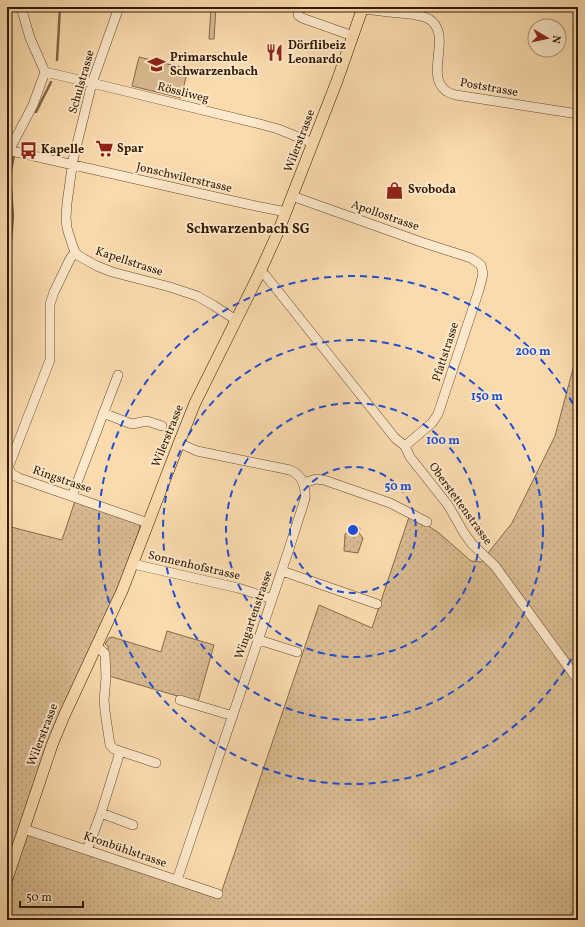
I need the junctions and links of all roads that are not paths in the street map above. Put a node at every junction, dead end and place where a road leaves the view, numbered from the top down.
1 (21, 7) edge
2 (119, 7) edge
3 (362, 8) edge
4 (298, 14) dead end
5 (353, 36) junction
6 (45, 72) junction
7 (92, 83) junction
8 (578, 114) edge
9 (313, 143) junction
10 (9, 150) edge
11 (72, 165) junction
12 (292, 196) junction
13 (286, 213) junction
14 (75, 252) junction
15 (471, 258) joint
16 (260, 272) junction
17 (236, 320) junction
18 (118, 375) dead end
19 (103, 413) junction
20 (162, 426) dead end
21 (179, 443) junction
22 (405, 446) junction
23 (8, 468) edge
24 (304, 483) junction
25 (72, 496) junction
26 (427, 522) dead end
27 (148, 523) junction
28 (133, 564) junction
29 (282, 571) junction
30 (272, 600) junction
31 (377, 604) dead end
32 (259, 640) junction
33 (96, 648) junction
34 (297, 652) dead end
35 (578, 680) edge
36 (180, 700) dead end
37 (233, 716) junction
38 (120, 752) junction
39 (156, 763) dead end
40 (101, 813) junction
41 (133, 825) dead end
42 (24, 829) junction
43 (87, 850) junction
44 (7, 880) edge
45 (178, 880) junction
46 (218, 894) dead end

1 - 6 street
2 - 7 street, Schulstrasse
3 - 5 main road, Wilerstrasse
3 - 8 street, Poststrasse
4 - 5 street
5 - 9 main road, Wilerstrasse
6 - 7 street, Rössliweg
6 - 10 street
7 - 9 street, Rössliweg
7 - 11 street, Schulstrasse
9 - 12 main road, Wilerstrasse
10 - 11 street, Jonschwilerstrasse
11 - 13 street, Jonschwilerstrasse
11 - 14 street
12 - 13 main road, Wilerstrasse
12 - 15 street, Apollostrasse
13 - 16 main road, Wilerstrasse
14 - 17 street, Kapellstrasse
14 - 23 street, Ringstrasse
15 - 22 street, Pfattstrasse
16 - 17 main road, Wilerstrasse
16 - 22 street, Oberstettenstrasse
17 - 21 main road, Wilerstrasse
18 - 19 street
19 - 20 street
19 - 25 street
21 - 24 street
21 - 27 main road, Wilerstrasse
22 - 35 street, Oberstettenstrasse
23 - 25 street, Ringstrasse
24 - 26 street
24 - 29 street, Wingartenstrasse
25 - 27 street, Ringstrasse
27 - 28 main road, Wilerstrasse
28 - 30 street, Sonnenhofstrasse
28 - 33 main road, Wilerstrasse
29 - 30 street, Wingartenstrasse
29 - 31 street
30 - 32 street, Wingartenstrasse
32 - 34 street
32 - 37 street, Wingartenstrasse
33 - 38 street
33 - 42 main road, Wilerstrasse
36 - 37 street
37 - 45 street, Wingartenstrasse
38 - 39 street
38 - 40 street
40 - 41 street
40 - 43 street
42 - 43 street, Kronbühlstrasse
42 - 44 main road, Wilerstrasse
43 - 45 street, Kronbühlstrasse
45 - 46 street, Kronbühlstrasse

